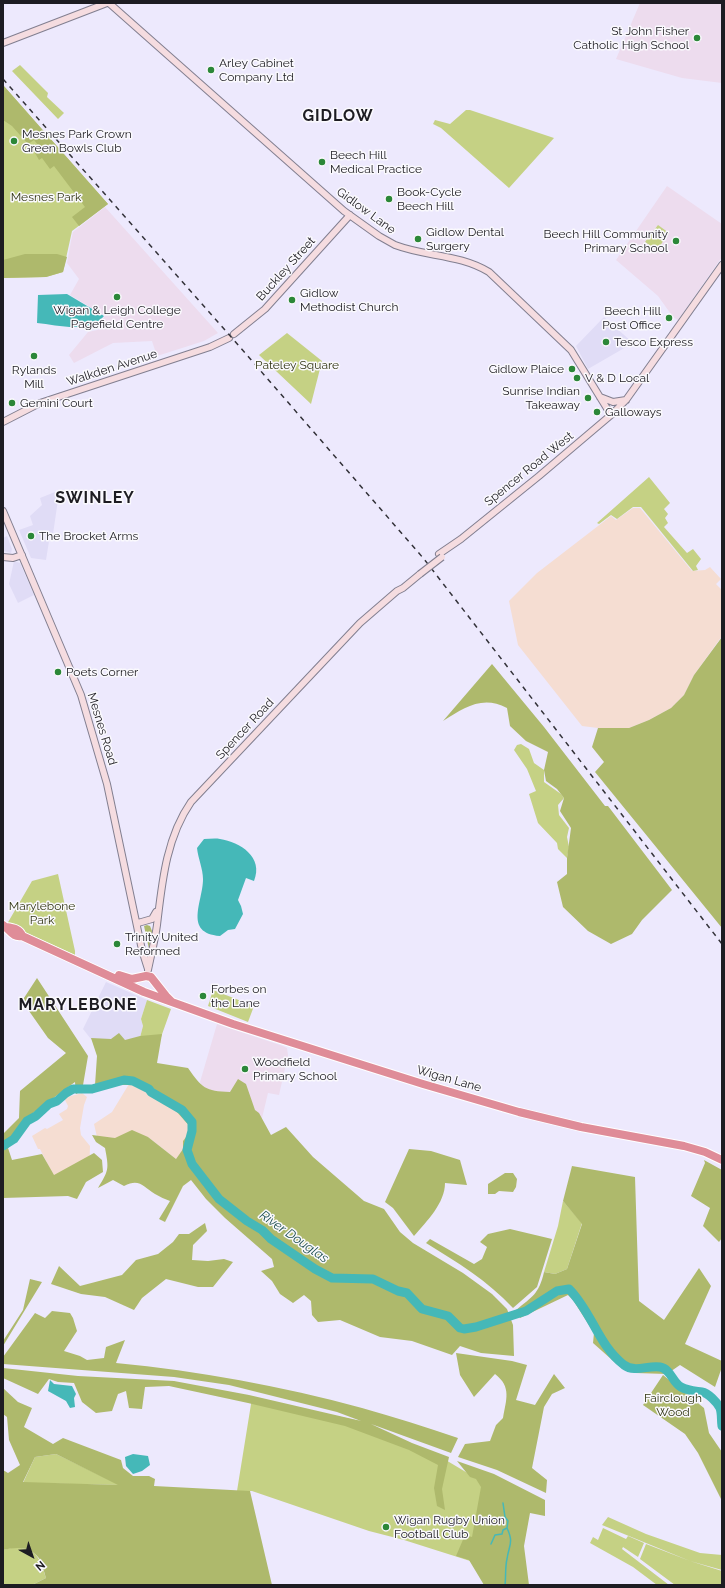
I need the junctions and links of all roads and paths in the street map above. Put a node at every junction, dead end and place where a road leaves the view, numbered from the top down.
1 (108, 3) edge
2 (3, 43) edge
3 (350, 216) junction
4 (722, 265) edge
5 (231, 336) joint
6 (600, 396) junction
7 (626, 400) junction
8 (611, 415) junction
9 (3, 422) edge
10 (3, 511) edge
11 (22, 555) junction
12 (3, 557) edge
13 (419, 573) joint
14 (157, 911) junction
15 (147, 921) junction
16 (138, 923) junction
17 (157, 924) junction
18 (4, 926) edge
19 (79, 962) junction
20 (147, 967) junction
21 (141, 978) junction
22 (153, 980) junction
23 (144, 992) junction
24 (174, 1003) junction
25 (722, 1160) edge

1 - 2 street
1 - 3 street, Gidlow Lane
3 - 5 street, Buckley Street
3 - 6 street, Gidlow Lane
4 - 7 street, Spencer Road West
5 - 9 street, Walkden Avenue
6 - 7 street
6 - 8 street, Gidlow Lane
7 - 8 street, Spencer Road West
8 - 13 street, Spencer Road West
10 - 11 street, Mesnes Road
11 - 12 street
11 - 16 street, Mesnes Road
13 - 14 street, Spencer Road
14 - 15 street
14 - 17 street, Spencer Road
15 - 16 street
15 - 17 street
16 - 20 street, Mesnes Road
17 - 20 street, Spencer Road
18 - 19 highway, Wigan Lane
19 - 21 highway, Wigan Lane
19 - 23 highway, Wigan Lane
20 - 21 street, Mesnes Road
20 - 22 street, Mesnes Road
21 - 22 highway
21 - 23 highway
22 - 23 highway
22 - 24 highway, Wigan Lane
23 - 24 highway, Wigan Lane
24 - 25 highway, Wigan Lane

